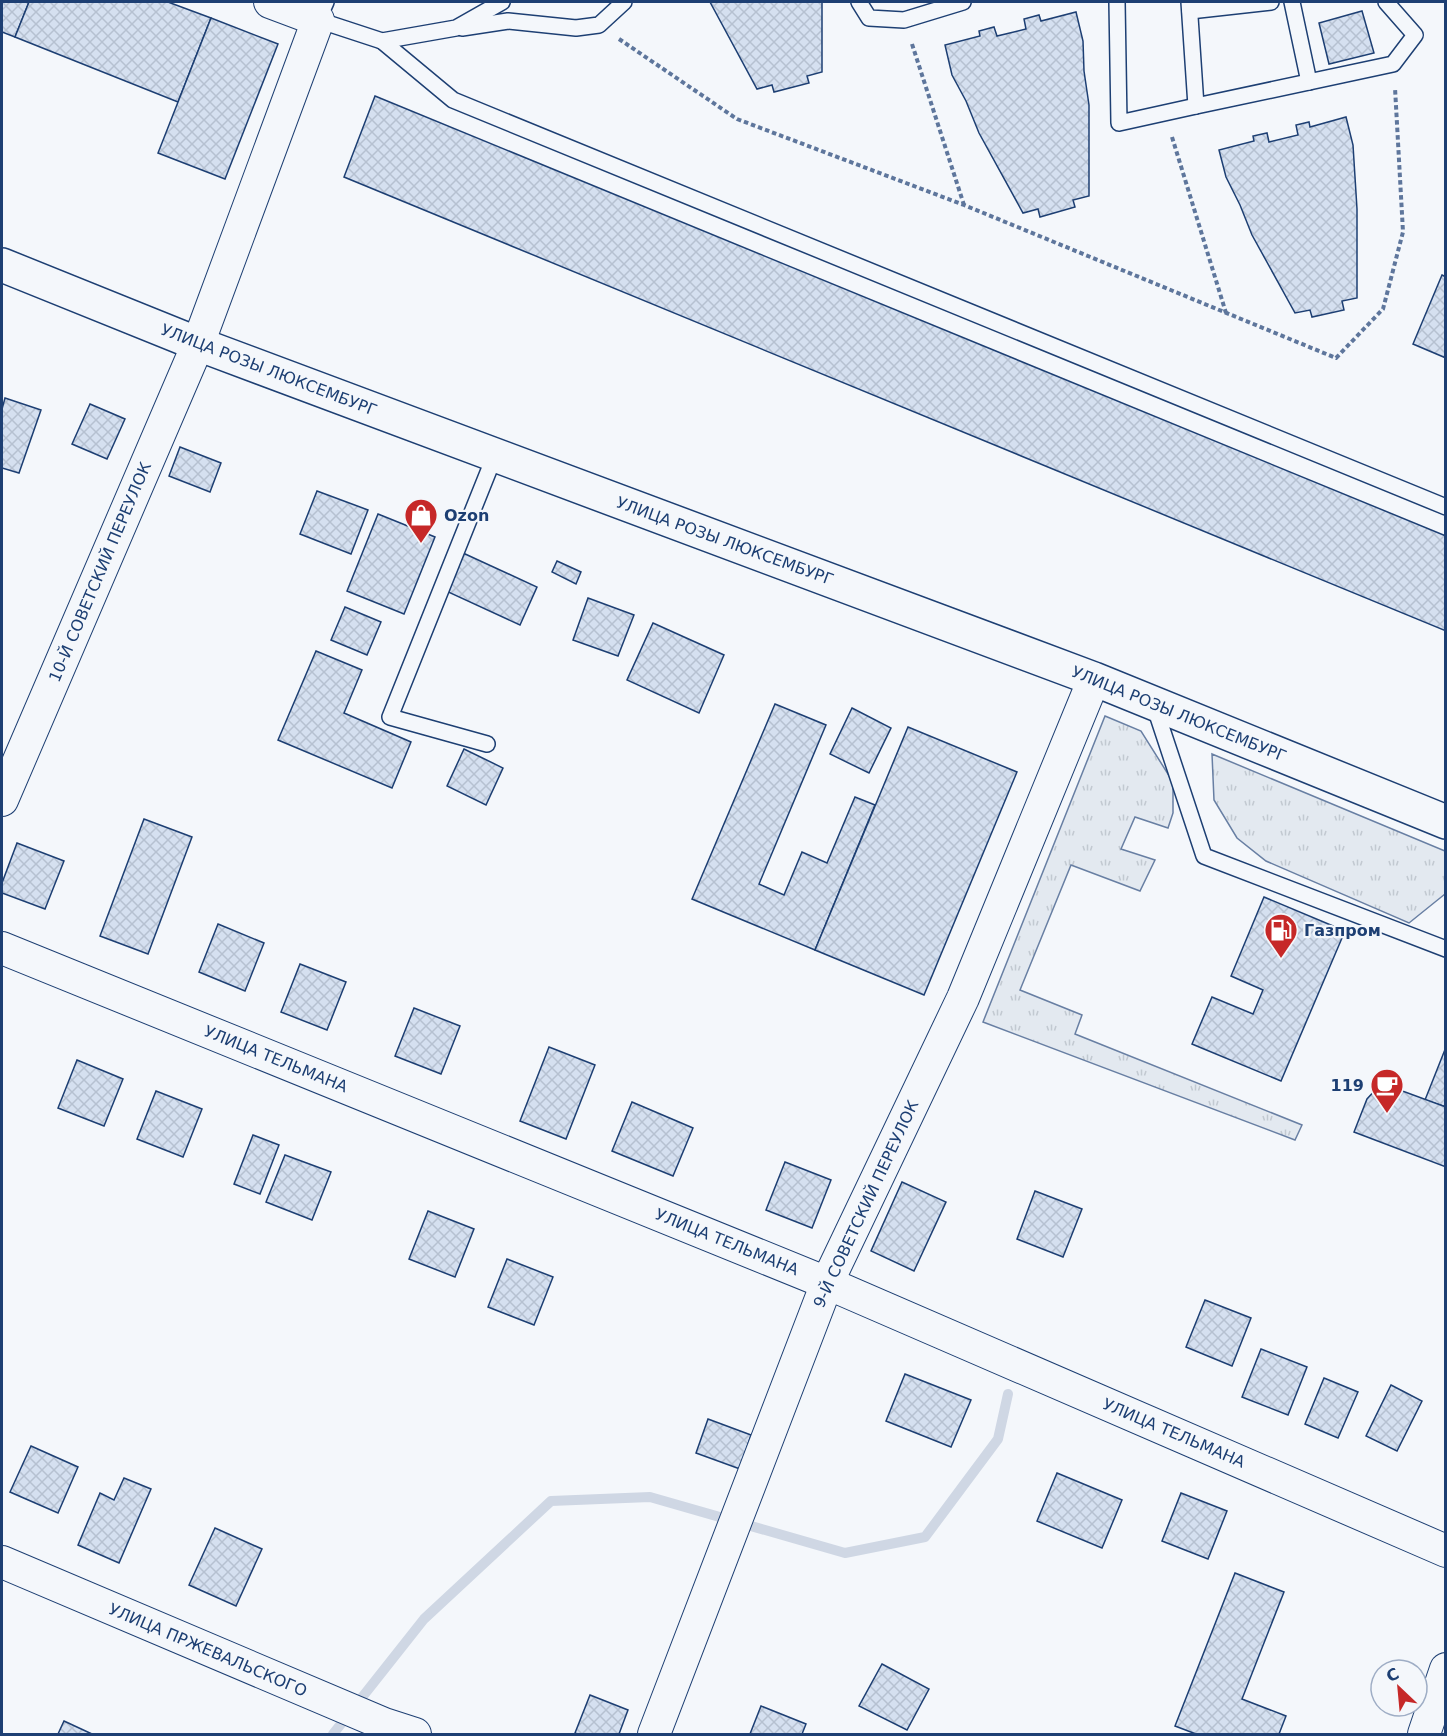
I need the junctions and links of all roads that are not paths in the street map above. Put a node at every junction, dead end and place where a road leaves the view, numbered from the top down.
1 (270, 2) edge
2 (502, 2) edge
3 (624, 2) edge
4 (859, 2) edge
5 (963, 2) edge
6 (1117, 2) edge
7 (1271, 2) edge
8 (1292, 2) edge
9 (1386, 2) edge
10 (1189, 6) edge
11 (322, 11) edge
12 (456, 28) junction
13 (382, 41) junction
14 (1309, 82) junction
15 (1196, 106) junction
16 (2, 265) edge
17 (198, 344) junction
18 (495, 455) junction
19 (1446, 507) edge
20 (1094, 679) junction
21 (1153, 702) junction
22 (487, 744) dead end
23 (2, 800) edge
24 (1446, 822) edge
25 (2, 948) edge
26 (1446, 950) edge
27 (827, 1282) junction
28 (1446, 1551) edge
29 (2, 1563) edge
30 (1446, 1669) edge
31 (415, 1734) edge
32 (654, 1734) edge
33 (1424, 1734) edge

1 - 11 street
2 - 12 lane
3 - 12 lane
4 - 5 lane
6 - 15 lane
7 - 10 lane
8 - 14 lane
9 - 14 lane
10 - 15 lane
11 - 13 lane
11 - 17 street, 10-Й СОВЕТСКИЙ ПЕРЕУЛОК
12 - 13 lane
13 - 19 lane
14 - 15 lane
16 - 17 main road, УЛИЦА РОЗЫ ЛЮКСЕМБУРГ
17 - 18 main road, УЛИЦА РОЗЫ ЛЮКСЕМБУРГ
17 - 23 street, 10-Й СОВЕТСКИЙ ПЕРЕУЛОК
18 - 20 main road, УЛИЦА РОЗЫ ЛЮКСЕМБУРГ
18 - 22 lane
20 - 21 main road, УЛИЦА РОЗЫ ЛЮКСЕМБУРГ
20 - 27 street, 9-Й СОВЕТСКИЙ ПЕРЕУЛОК
21 - 24 main road, УЛИЦА РОЗЫ ЛЮКСЕМБУРГ
21 - 26 lane
25 - 27 street, УЛИЦА ТЕЛЬМАНА
27 - 28 street, УЛИЦА ТЕЛЬМАНА
27 - 32 street, 9-Й СОВЕТСКИЙ ПЕРЕУЛОК
29 - 31 street, УЛИЦА ПРЖЕВАЛЬСКОГО
30 - 33 street

